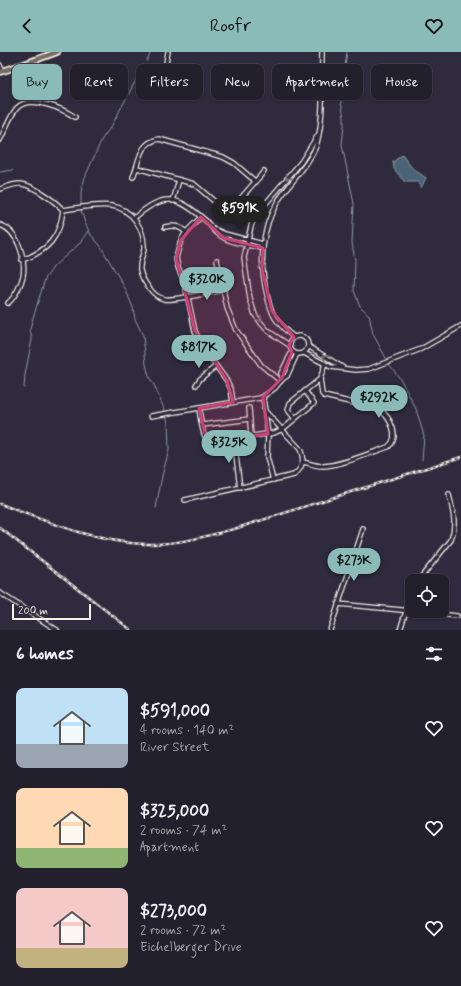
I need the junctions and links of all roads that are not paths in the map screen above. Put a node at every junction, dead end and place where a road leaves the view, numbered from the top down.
1 (57, 52) edge
2 (168, 52) edge
3 (322, 52) edge
4 (44, 54) edge
5 (166, 64) edge
6 (0, 65) edge
7 (1, 71) edge
8 (74, 117) dead end
9 (318, 134) junction
10 (0, 140) edge
11 (137, 168) junction
12 (264, 171) dead end
13 (133, 177) dead end
14 (179, 180) junction
15 (256, 182) junction
16 (0, 189) edge
17 (173, 201) junction
18 (63, 210) junction
19 (201, 217) junction
20 (134, 218) junction
21 (0, 225) edge
22 (165, 227) dead end
23 (186, 232) junction
24 (246, 242) junction
25 (263, 246) junction
26 (22, 260) junction
27 (217, 260) dead end
28 (224, 290) junction
29 (187, 296) junction
30 (8, 303) dead end
31 (461, 326) edge
32 (294, 337) junction
33 (290, 345) junction
34 (308, 346) junction
35 (292, 352) junction
36 (304, 353) junction
37 (298, 354) junction
38 (325, 364) junction
39 (216, 366) junction
40 (342, 368) junction
41 (320, 379) junction
42 (281, 380) junction
43 (196, 385) dead end
44 (305, 391) junction
45 (263, 397) junction
46 (234, 402) junction
47 (199, 408) junction
48 (249, 408) dead end
49 (264, 410) junction
50 (151, 416) dead end
51 (250, 419) junction
52 (295, 419) junction
53 (202, 425) junction
54 (283, 429) junction
55 (268, 434) junction
56 (251, 437) junction
57 (234, 439) junction
58 (303, 462) junction
59 (273, 480) junction
60 (240, 488) junction
61 (450, 495) dead end
62 (184, 500) dead end
63 (363, 529) dead end
64 (424, 574) edge
65 (0, 593) edge
66 (338, 604) junction
67 (405, 610) edge
68 (405, 613) edge
69 (449, 615) edge
70 (457, 616) dead end
71 (55, 629) edge
72 (330, 630) edge
73 (400, 630) edge

1 - 4 main road
2 - 5 street
3 - 9 street
4 - 7 main road
6 - 7 street
8 - 10 street
9 -> 24 street
9 - 25 street
11 - 13 street
11 - 14 street
11 - 15 street
12 - 15 street
14 - 15 street
14 - 17 street
16 - 18 street
17 - 19 street
17 - 20 street
18 - 20 street
18 - 26 street
19 - 23 street
19 - 24 street
20 - 29 street
21 - 26 street
22 - 23 street
23 - 29 street
24 - 25 street
24 -> 33 street
32 -> 25 street
26 - 30 street
27 - 28 street
28 - 29 street
28 - 42 street
29 - 39 street
31 - 40 street
32 - 33 street
32 - 34 street
33 - 35 street
34 - 36 street
40 -> 34 street
35 - 37 street
35 - 42 street
36 - 37 street
36 - 38 street
37 - 42 street
38 - 40 street
38 - 41 street
39 - 43 street
39 - 46 street
41 - 44 street
41 - 58 street
42 - 45 street
44 - 52 street
44 - 52 street
45 - 46 street
45 - 49 street
46 - 47 street
47 - 50 street
47 - 53 street
48 - 51 street
49 - 54 street
49 - 55 street
51 - 53 street
51 - 56 street
52 - 54 street
53 - 57 street
54 - 55 street
54 - 58 street
55 - 56 street
55 - 59 street
56 - 57 street
57 - 60 street
58 - 59 street
59 - 60 street
60 - 62 street
61 - 64 street
63 - 66 street
65 - 71 street
66 - 67 street
66 - 72 street
68 - 73 street
69 - 70 street

